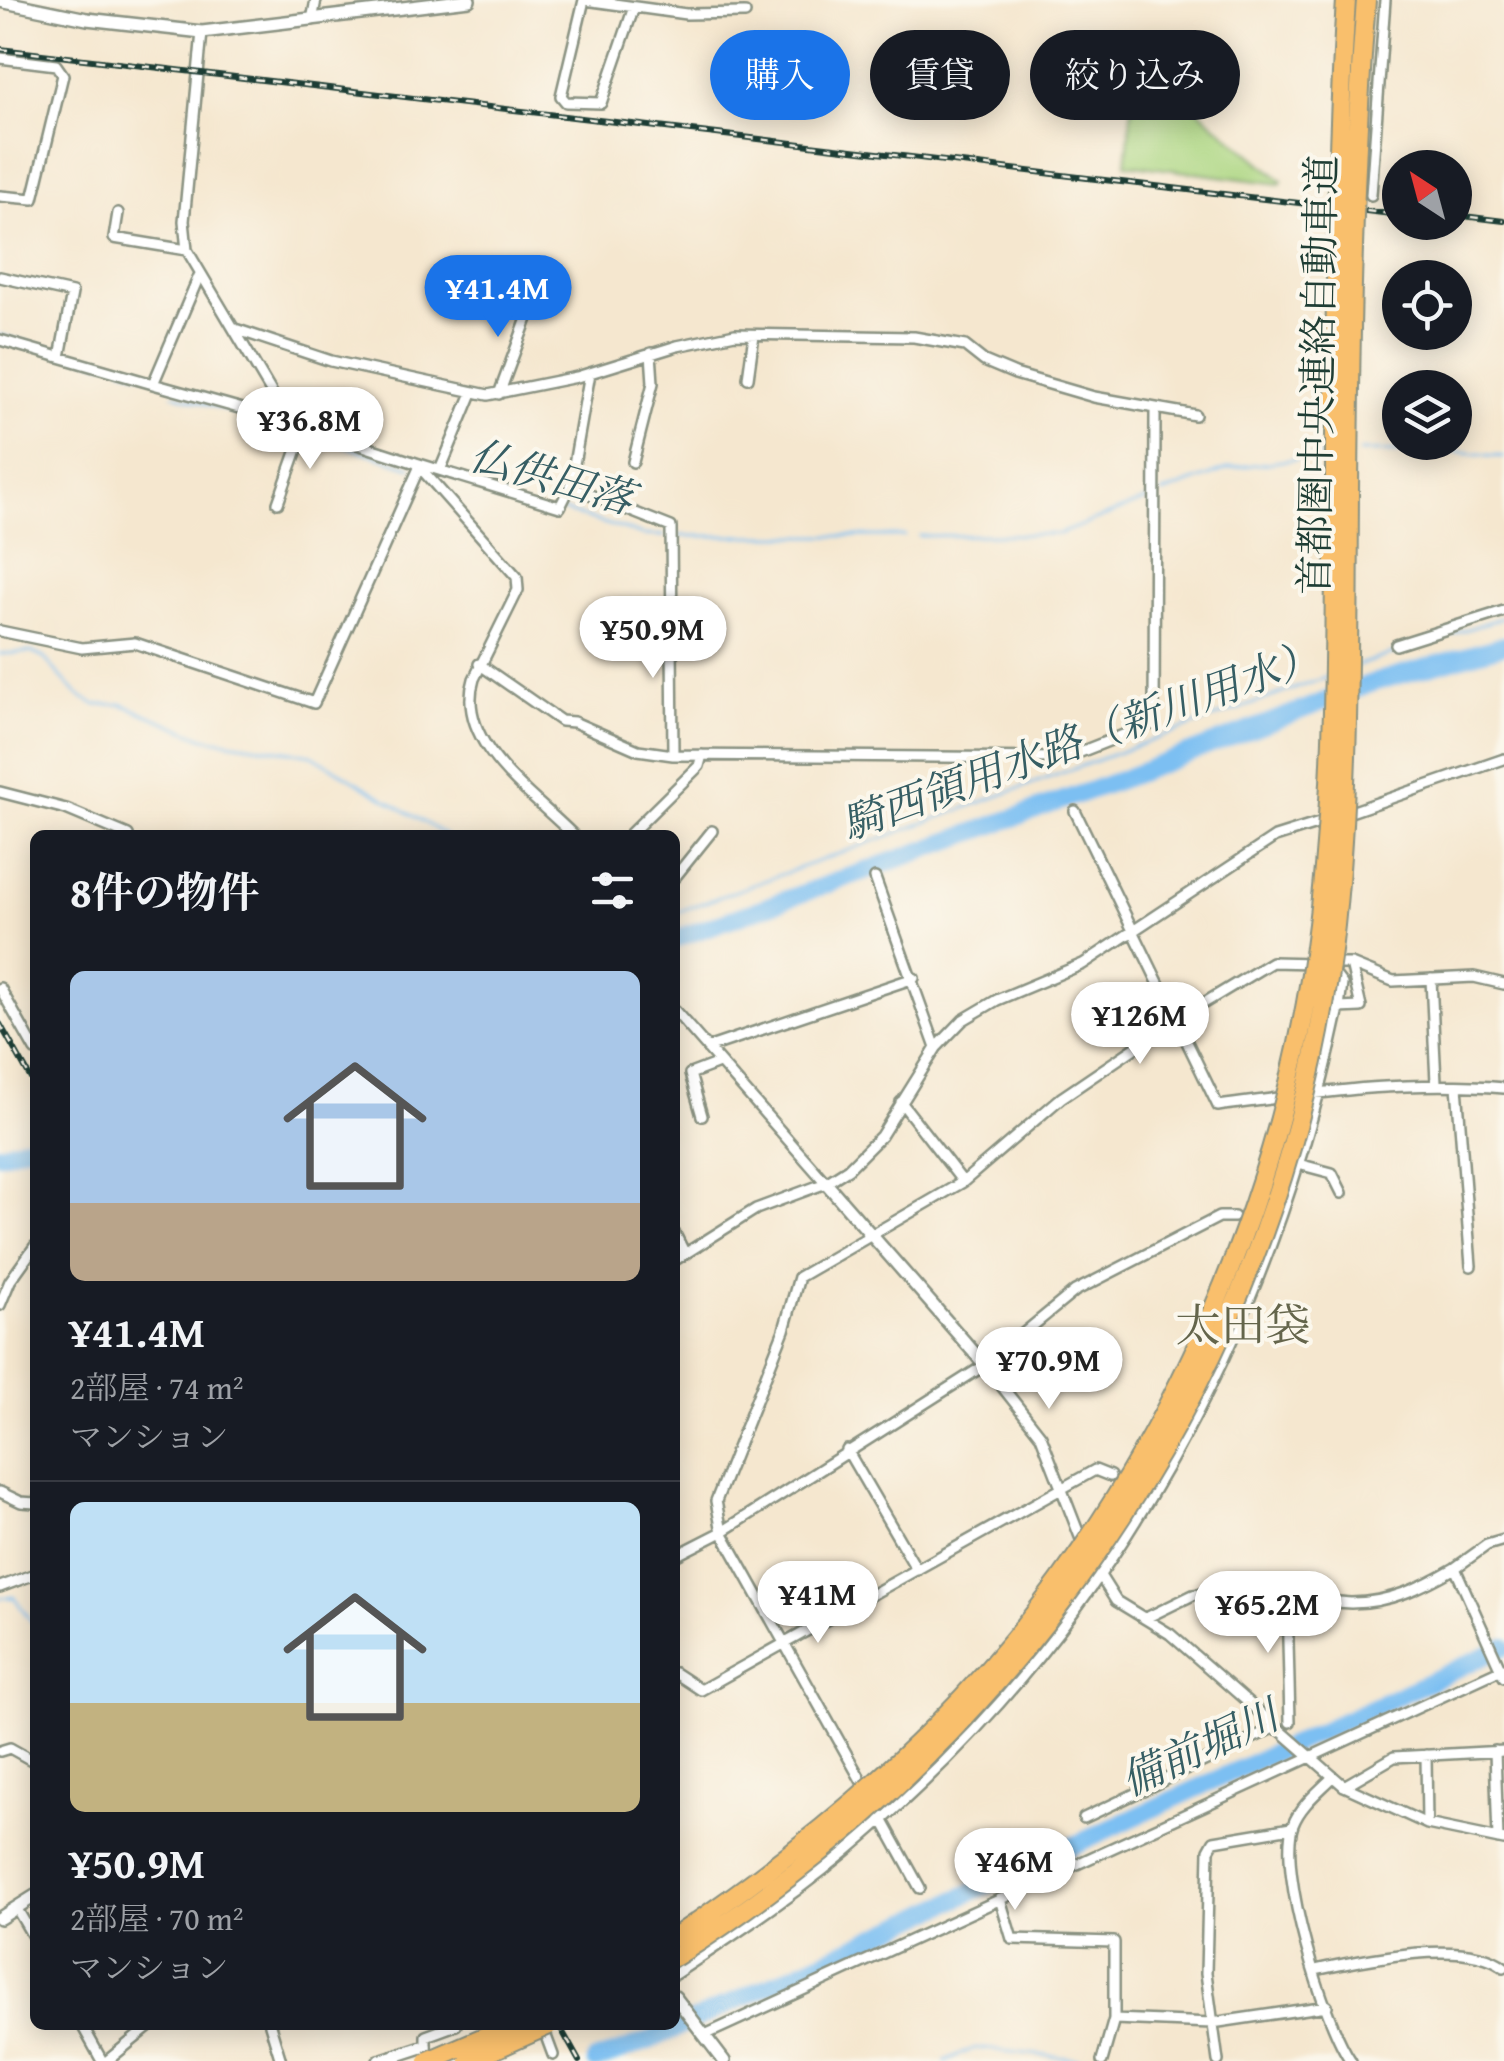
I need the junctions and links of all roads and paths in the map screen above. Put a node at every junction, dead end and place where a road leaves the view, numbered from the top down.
1 (316, 0) edge
2 (468, 0) edge
3 (584, 0) edge
4 (1346, 0) edge
5 (1366, 0) edge
6 (1385, 0) edge
7 (0, 1) edge
8 (408, 3) edge
9 (634, 7) junction
10 (745, 14) dead end
11 (312, 20) junction
12 (202, 32) junction
13 (0, 58) edge
14 (1370, 195) dead end
15 (0, 196) edge
16 (118, 213) dead end
17 (187, 250) junction
18 (200, 276) junction
19 (0, 277) edge
20 (535, 297) dead end
21 (235, 329) junction
22 (754, 335) junction
23 (0, 340) edge
24 (651, 353) junction
25 (60, 358) junction
26 (590, 373) junction
27 (748, 378) dead end
28 (153, 384) junction
29 (472, 394) junction
30 (499, 394) junction
31 (1156, 409) junction
32 (1195, 415) dead end
33 (290, 422) junction
34 (305, 427) junction
35 (632, 462) dead end
36 (417, 466) junction
37 (442, 468) junction
38 (570, 487) junction
39 (278, 503) dead end
40 (1504, 611) edge
41 (0, 631) edge
42 (1396, 645) dead end
43 (480, 664) junction
44 (673, 754) junction
45 (702, 755) junction
46 (1504, 759) edge
47 (0, 792) edge
48 (1075, 811) dead end
49 (116, 830) edge
50 (568, 830) edge
51 (633, 830) edge
52 (712, 831) dead end
53 (680, 870) edge
54 (875, 878) dead end
55 (1134, 934) junction
56 (1328, 964) junction
57 (1351, 964) junction
58 (914, 978) junction
59 (1432, 979) junction
60 (1504, 984) edge
61 (0, 988) edge
62 (1340, 1008) junction
63 (680, 1017) edge
64 (1176, 1020) junction
65 (30, 1041) edge
66 (707, 1048) junction
67 (936, 1048) junction
68 (720, 1063) junction
69 (1436, 1082) junction
70 (1457, 1086) junction
71 (1504, 1088) edge
72 (1321, 1094) junction
73 (901, 1102) junction
74 (702, 1116) dead end
75 (1301, 1168) junction
76 (964, 1182) junction
77 (826, 1183) junction
78 (1342, 1193) dead end
79 (1243, 1194) dead end
80 (1234, 1217) dead end
81 (873, 1238) junction
82 (680, 1244) edge
83 (30, 1253) edge
84 (685, 1254) junction
85 (680, 1257) edge
86 (1470, 1266) dead end
87 (0, 1305) edge
88 (984, 1364) junction
89 (1140, 1428) dead end
90 (1178, 1449) junction
91 (848, 1450) junction
92 (1110, 1476) dead end
93 (1063, 1490) junction
94 (0, 1492) edge
95 (30, 1503) edge
96 (722, 1532) junction
97 (1504, 1540) edge
98 (680, 1553) edge
99 (1455, 1568) junction
100 (917, 1570) junction
101 (1100, 1575) junction
102 (30, 1576) edge
103 (0, 1587) edge
104 (1288, 1601) junction
105 (1146, 1618) junction
106 (781, 1644) junction
107 (1502, 1672) edge
108 (680, 1676) edge
109 (952, 1684) dead end
110 (1290, 1722) dead end
111 (1276, 1727) junction
112 (966, 1739) junction
113 (0, 1751) edge
114 (1499, 1751) edge
115 (1426, 1755) junction
116 (1308, 1758) junction
117 (30, 1759) edge
118 (1332, 1778) junction
119 (1344, 1786) junction
120 (1084, 1818) dead end
121 (882, 1820) junction
122 (1426, 1824) junction
123 (1291, 1828) junction
124 (1501, 1840) edge
125 (920, 1888) dead end
126 (1000, 1899) junction
127 (30, 1900) edge
128 (17, 1909) junction
129 (0, 1918) edge
130 (30, 1931) edge
131 (680, 1933) edge
132 (680, 1954) edge
133 (1504, 1968) edge
134 (1315, 1970) junction
135 (680, 1971) edge
136 (680, 2002) edge
137 (1326, 2006) junction
138 (1114, 2019) junction
139 (1212, 2022) junction
140 (85, 2030) edge
141 (145, 2030) edge
142 (271, 2030) edge
143 (442, 2030) edge
144 (498, 2030) edge
145 (535, 2030) edge
146 (547, 2030) edge
147 (706, 2034) junction
148 (553, 2055) dead end
149 (428, 2056) edge
150 (105, 2061) edge
151 (280, 2061) edge
152 (379, 2061) edge
153 (469, 2061) edge
154 (724, 2061) edge
155 (1102, 2061) edge
156 (1218, 2061) edge
157 (1351, 2061) edge

1 - 11 street
2 - 8 street
3 - 9 street
3 - 9 street
4 - 131 highway, 首都圏中央連絡自動車道, bridge
5 - 132 highway, 首都圏中央連絡自動車道, bridge
6 - 14 street
7 - 12 street
8 - 11 street
9 - 10 street
11 - 12 street
12 - 17 street
13 - 15 street
16 - 17 street
17 - 18 street
18 - 21 street
18 - 28 street
19 - 25 street
20 - 30 street
21 - 29 street
21 - 33 street
22 - 24 street
22 - 27 street
22 - 31 street
23 - 25 street
24 - 26 street
24 - 35 street
25 - 28 street
26 - 30 street
26 - 38 street
28 - 33 street
29 - 30 street
29 - 37 street
31 - 32 street
31 - 45 street
33 - 34 street
34 - 36 street
34 - 39 street
36 - 37 street
36 - 41 street
36 - 43 street
37 - 38 street
38 - 44 street
40 - 42 street
43 - 44 street
43 - 50 street
44 - 45 street
45 - 51 street
46 - 55 street
47 - 49 street
48 - 55 street
52 - 53 street
54 - 58 street
55 - 64 street
55 - 67 street
56 - 57 street
56 - 62 street
56 - 64 street
57 - 59 street
57 - 62 street
58 - 66 street
58 - 67 street
59 - 60 street
59 - 69 street
61 - 65 street
62 - 72 street
63 - 66 street
64 - 72 street
64 - 76 street
66 - 68 street
67 - 73 street
68 - 74 street
68 - 77 street
69 - 70 street
69 - 72 street
70 - 71 street
70 - 86 street
72 - 75 street
73 - 76 street
73 - 77 street
75 - 78 street
75 - 79 street
75 - 90 street
76 - 81 street
77 - 81 street
77 - 84 street
80 - 88 street
81 - 88 street
81 - 96 street
82 - 84 street
83 - 87 street
84 - 85 street
88 - 91 street
88 - 93 street
89 - 90 street
90 - 101 street
91 - 96 street
91 - 100 street
92 - 93 street
93 - 100 street
93 - 101 street
94 - 95 street
96 - 98 street
96 - 106 street
97 - 99 street
99 - 104 street
99 - 107 street
100 - 106 street
101 - 105 street
101 - 112 street
102 - 103 street
104 - 105 street
104 - 110 street
105 - 111 street
106 - 108 street
106 - 121 street
107 - 116 street
109 - 112 street
111 - 116 street
111 - 120 street
112 - 121 street
113 - 117 street
114 - 115 street
114 - 124 street
115 - 119 street
115 - 122 street
116 - 118 street
116 - 126 street
118 - 119 street
118 - 123 street
119 - 122 street
121 - 125 street
121 - 135 street
122 - 124 street
123 - 134 street
123 - 139 street
126 - 138 street
126 - 147 street
127 - 128 street
128 - 129 street
128 - 130 street
133 - 134 street
134 - 137 street
136 - 147 street
137 - 139 street
137 - 157 street
138 - 139 street
138 - 155 street
139 - 156 street
140 - 150 street
141 - 150 street
142 - 151 street
143 - 149 street
144 - 149 highway, bridge
145 - 153 highway, bridge
146 - 148 street
147 - 154 street
149 - 152 street

